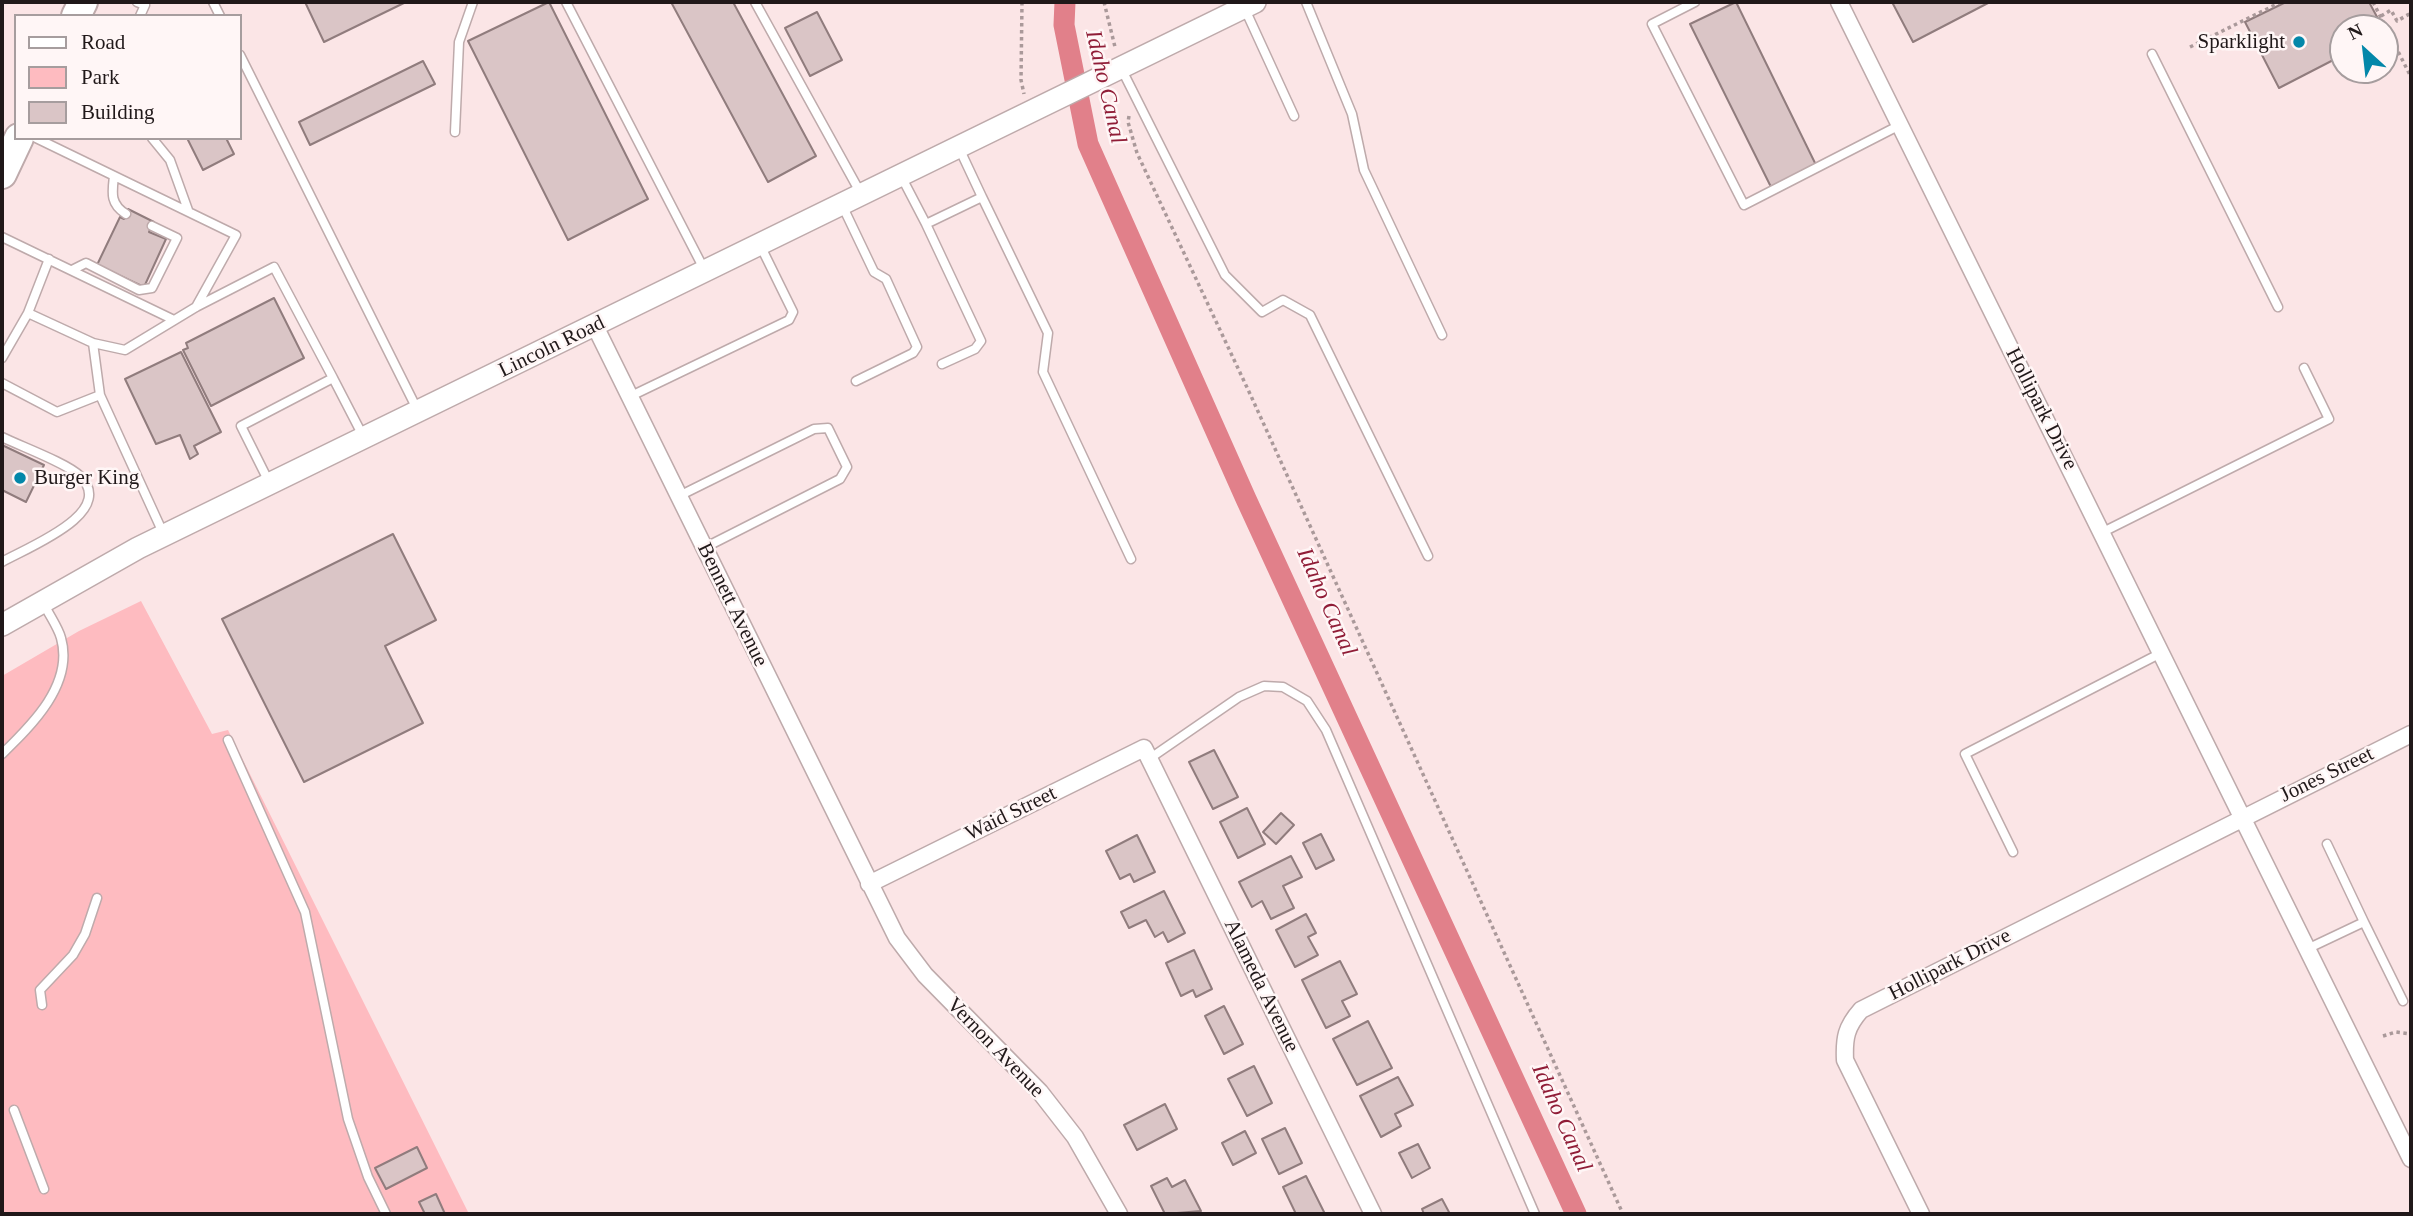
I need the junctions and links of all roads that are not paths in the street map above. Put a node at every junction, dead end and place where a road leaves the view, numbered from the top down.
1 (138, 2) edge
2 (473, 2) edge
3 (566, 2) edge
4 (755, 2) edge
5 (1306, 2) edge
6 (1695, 2) edge
7 (1839, 2) edge
8 (1250, 4) edge
9 (141, 14) edge
10 (2152, 54) dead end
11 (242, 59) edge
12 (1114, 71) junction
13 (1294, 116) dead end
14 (1900, 124) junction
15 (455, 132) dead end
16 (40, 140) edge
17 (154, 140) edge
18 (959, 148) junction
19 (114, 176) junction
20 (901, 176) junction
21 (982, 197) junction
22 (852, 200) junction
23 (188, 210) junction
24 (126, 214) dead end
25 (926, 224) junction
26 (152, 226) dead end
27 (2, 237) edge
28 (760, 245) junction
29 (49, 260) junction
30 (72, 270) junction
31 (705, 272) junction
32 (196, 307) junction
33 (2278, 307) dead end
34 (28, 313) junction
35 (174, 320) junction
36 (596, 326) junction
37 (1442, 335) dead end
38 (93, 343) junction
39 (2, 358) edge
40 (942, 364) dead end
41 (2304, 368) dead end
42 (333, 378) junction
43 (856, 381) dead end
44 (2, 383) edge
45 (100, 395) junction
46 (631, 396) junction
47 (419, 412) junction
48 (2, 437) edge
49 (365, 438) junction
50 (270, 484) junction
51 (679, 496) junction
52 (2103, 532) junction
53 (164, 535) junction
54 (704, 548) junction
55 (1428, 556) dead end
56 (1131, 559) dead end
57 (2, 562) edge
58 (43, 601) junction
59 (2, 625) edge
60 (2163, 652) junction
61 (2411, 734) edge
62 (228, 740) dead end
63 (2, 754) edge
64 (1149, 759) junction
65 (2243, 816) junction
66 (2327, 844) dead end
67 (2013, 852) dead end
68 (869, 884) junction
69 (97, 898) dead end
70 (2364, 922) junction
71 (2308, 949) junction
72 (2403, 1001) dead end
73 (42, 1005) dead end
74 (13, 1110) dead end
75 (2407, 1139) edge
76 (2411, 1159) edge
77 (44, 1189) dead end
78 (386, 1214) edge
79 (1119, 1214) edge
80 (1373, 1214) edge
81 (1535, 1214) edge
82 (1921, 1214) edge

1 - 9 lane
2 - 15 lane
3 - 31 lane
4 - 22 lane
5 - 37 lane
6 - 14 lane
7 - 14 street, Hollipark Drive
8 - 12 main road, Lincoln Road
8 - 13 lane
10 - 33 lane
11 - 47 lane
12 - 18 main road, Lincoln Road
12 - 55 lane
14 - 52 street, Hollipark Drive
16 - 19 lane
17 - 23 lane
18 - 20 main road, Lincoln Road
18 - 21 lane
19 - 23 lane
19 - 24 lane
20 - 22 main road, Lincoln Road
20 - 25 lane
21 - 25 lane
21 - 56 lane
22 - 28 main road, Lincoln Road
22 - 43 lane
23 - 32 lane
25 - 40 lane
26 - 30 lane
27 - 29 lane
28 - 31 main road, Lincoln Road
28 - 46 lane
29 - 30 lane
29 - 34 lane
30 - 35 lane
31 - 36 main road, Lincoln Road
32 - 35 lane
32 - 42 lane
34 - 38 lane
34 - 39 lane
35 - 38 lane
36 - 46 street, Bennett Avenue
36 - 47 main road, Lincoln Road
38 - 45 lane
41 - 52 lane
42 - 49 lane
42 - 50 lane
44 - 45 lane
45 - 53 lane
46 - 51 street, Bennett Avenue
47 - 49 main road, Lincoln Road
48 - 57 lane
49 - 50 main road, Lincoln Road
50 - 53 main road, Lincoln Road
51 - 54 street, Bennett Avenue
51 - 54 lane
52 - 60 street, Hollipark Drive
53 - 58 main road, Lincoln Road
54 - 68 street, Bennett Avenue
58 - 59 main road, Lincoln Road
58 - 63 lane
60 - 65 street, Hollipark Drive
60 - 67 lane
61 - 65 street, Jones Street
62 - 78 lane
64 - 68 street, Waid Street
64 - 80 street, Alameda Avenue
64 - 81 lane
65 - 71 street, Hollipark Drive
65 - 82 street, Hollipark Drive
66 - 70 lane
68 - 79 street, Vernon Avenue
69 - 73 lane
70 - 71 lane
70 - 72 lane
71 - 75 street, Hollipark Drive
74 - 77 lane
75 - 76 street, Hollipark Drive

